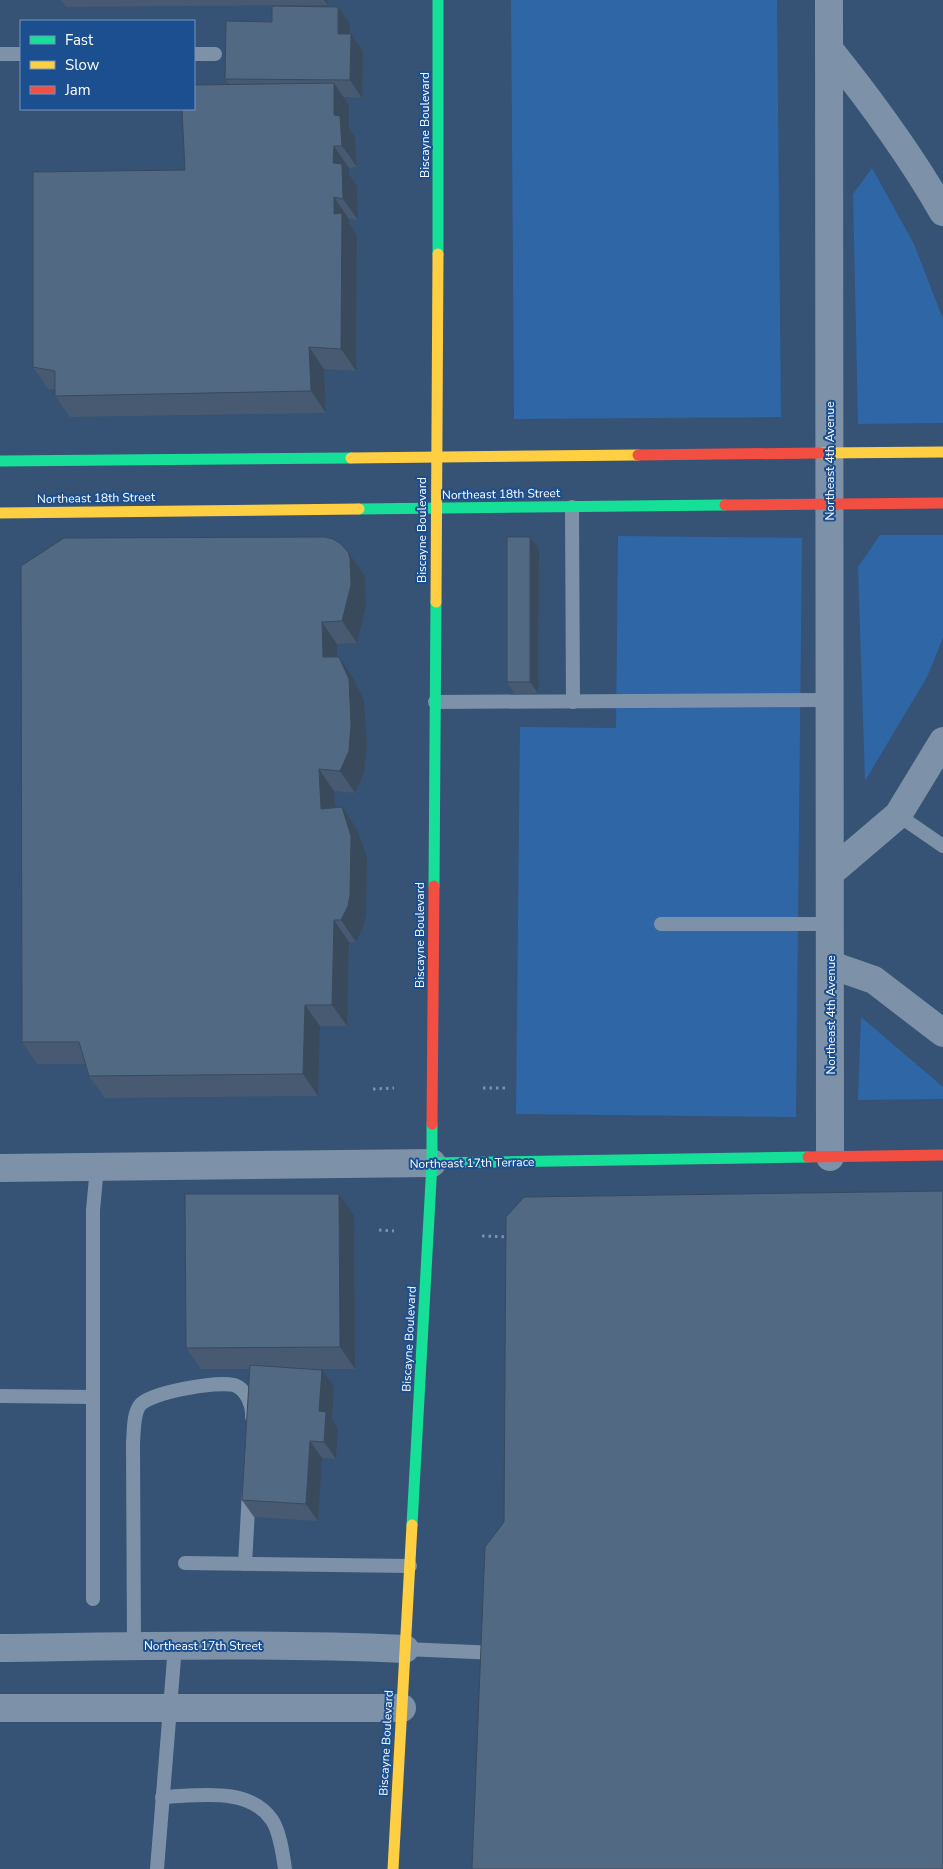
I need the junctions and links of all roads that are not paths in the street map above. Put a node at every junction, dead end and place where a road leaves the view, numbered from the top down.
1 (438, 0) edge
2 (835, 5) edge
3 (829, 49) junction
4 (0, 54) edge
5 (20, 54) edge
6 (195, 54) edge
7 (215, 54) dead end
8 (943, 212) edge
9 (943, 452) edge
10 (830, 453) junction
11 (437, 457) junction
12 (0, 461) edge
13 (943, 502) edge
14 (830, 504) junction
15 (572, 507) junction
16 (436, 508) junction
17 (0, 513) edge
18 (830, 700) junction
19 (435, 702) junction
20 (573, 702) junction
21 (943, 741) edge
22 (898, 814) junction
23 (943, 846) edge
24 (830, 873) junction
25 (662, 924) dead end
26 (830, 924) junction
27 (831, 965) junction
28 (943, 1034) edge
29 (943, 1155) edge
30 (830, 1157) junction
31 (432, 1163) junction
32 (97, 1167) junction
33 (0, 1168) edge
34 (0, 1396) edge
35 (93, 1397) junction
36 (252, 1429) edge
37 (249, 1477) edge
38 (185, 1563) dead end
39 (245, 1564) junction
40 (410, 1566) junction
41 (93, 1598) dead end
42 (134, 1646) junction
43 (175, 1646) junction
44 (0, 1648) edge
45 (405, 1650) junction
46 (497, 1653) edge
47 (169, 1707) junction
48 (0, 1708) edge
49 (402, 1708) junction
50 (162, 1797) junction
51 (157, 1869) edge
52 (284, 1869) edge
53 (394, 1869) edge

1 - 11 street, Biscayne Boulevard
2 - 3 street, Northeast 4th Avenue
3 - 8 street
3 - 10 street, Northeast 4th Avenue
4 - 5 lane
6 - 7 lane
9 - 10 street
10 - 11 street
10 - 14 street, Northeast 4th Avenue
11 - 12 street
11 - 16 street, Biscayne Boulevard
13 - 14 street, Northeast 18th Street
14 - 15 street, Northeast 18th Street
14 - 18 street, Northeast 4th Avenue
15 - 16 street, Northeast 18th Street
15 - 20 lane
16 - 17 street, Northeast 18th Street
16 - 19 street, Biscayne Boulevard
18 - 20 lane
18 - 24 street, Northeast 4th Avenue
19 - 20 lane
19 - 31 street, Biscayne Boulevard
21 - 22 street
22 - 23 lane
22 - 24 street
24 - 26 street, Northeast 4th Avenue
25 - 26 lane
26 - 27 street, Northeast 4th Avenue
27 - 28 street
27 - 30 street, Northeast 4th Avenue
29 - 30 street, Northeast 17th Terrace
30 - 31 street, Northeast 17th Terrace
31 - 32 street, Northeast 17th Terrace
31 - 40 street, Biscayne Boulevard
32 - 33 street, Northeast 17th Terrace
32 - 35 lane
34 - 35 lane
35 - 41 lane
36 - 42 lane
37 - 39 lane
38 - 39 lane
39 - 40 lane
40 - 45 street, Biscayne Boulevard
42 - 43 street, Northeast 17th Street
42 - 44 street, Northeast 17th Street
43 - 45 street, Northeast 17th Street
43 - 47 lane
45 - 46 lane
45 - 49 street, Biscayne Boulevard
47 - 48 street
47 - 49 street
47 - 50 lane
49 - 53 street, Biscayne Boulevard
50 - 51 lane
50 - 52 lane

